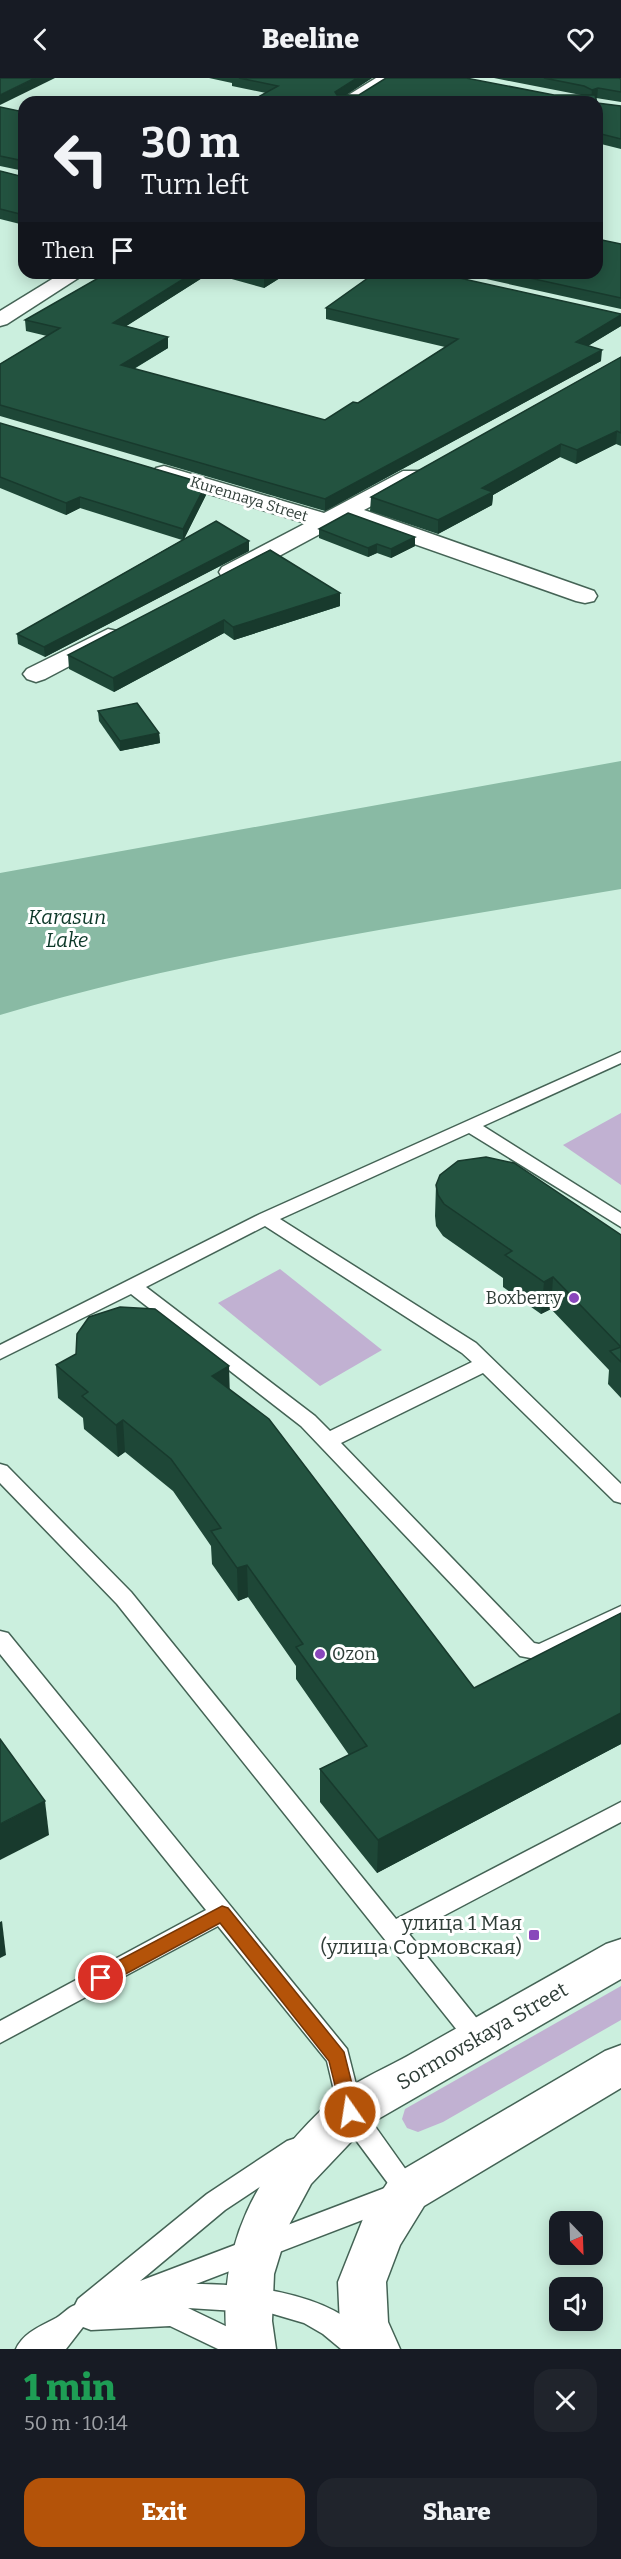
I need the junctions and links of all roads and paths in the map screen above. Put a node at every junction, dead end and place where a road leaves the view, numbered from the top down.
1 (388, 78) edge
2 (356, 96) edge
3 (66, 279) edge
4 (0, 320) edge
5 (428, 467) edge
6 (146, 468) edge
7 (336, 517) junction
8 (212, 582) edge
9 (585, 596) dead end
10 (129, 625) edge
11 (36, 674) dead end
12 (619, 1060) edge
13 (472, 1127) junction
14 (266, 1218) junction
15 (621, 1221) edge
16 (133, 1286) junction
17 (0, 1353) edge
18 (484, 1364) junction
19 (327, 1441) junction
20 (0, 1471) edge
21 (621, 1496) edge
22 (621, 1614) edge
23 (0, 1639) edge
24 (621, 1811) edge
25 (222, 1913) junction
26 (392, 1932) junction
27 (621, 1957) edge
28 (0, 2033) edge
29 (478, 2038) junction
30 (621, 2065) edge
31 (350, 2112) junction
32 (408, 2191) junction
33 (257, 2248) junction
34 (248, 2297) junction
35 (74, 2318) junction
36 (29, 2349) edge
37 (49, 2349) edge
38 (235, 2349) edge
39 (252, 2349) edge
40 (360, 2349) edge
41 (376, 2349) edge

1 - 2 street
3 - 4 street
5 - 7 street
6 - 7 street, Kurennaya Street
7 - 8 street
7 - 9 street, Kurennaya Street
10 - 11 street
12 - 13 lane
13 - 14 lane
13 - 15 lane
14 - 16 lane
14 - 18 lane
16 - 17 lane
16 - 19 lane
18 - 19 lane
18 - 21 lane
19 - 22 lane
20 - 26 lane
23 - 25 lane
24 - 26 lane
25 - 28 lane
25 - 31 lane
26 - 29 lane
27 - 29 street, Sormovskaya Street
29 - 31 street, Sormovskaya Street
30 - 32 street
31 - 32 lane
31 - 33 street, Sormovskaya Street
31 - 35 lane
32 - 33 lane
32 - 41 street
33 - 34 street, Sormovskaya Street
33 - 35 lane
34 - 35 lane
34 - 39 street, Sormovskaya Street
34 - 40 lane
35 - 36 lane
35 - 37 lane
35 - 38 lane

